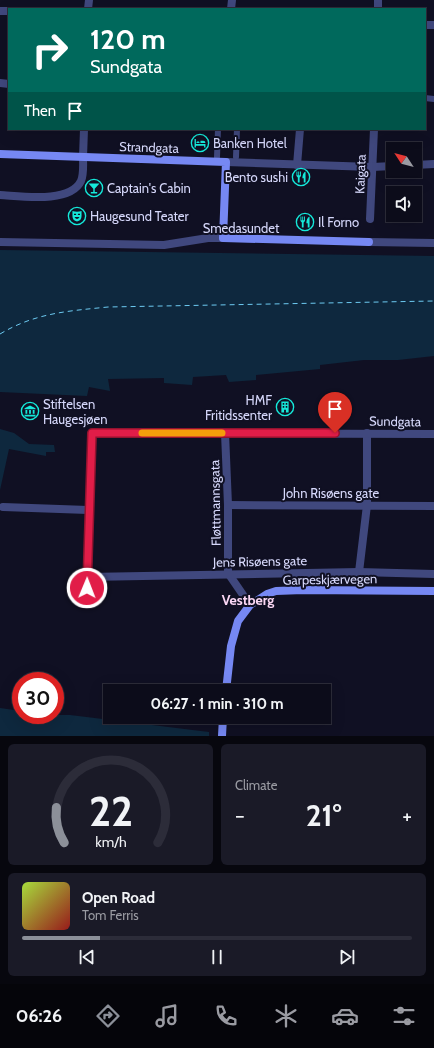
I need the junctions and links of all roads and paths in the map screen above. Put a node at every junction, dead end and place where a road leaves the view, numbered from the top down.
1 (84, 130) edge
2 (218, 130) edge
3 (237, 130) edge
4 (300, 130) edge
5 (374, 130) edge
6 (0, 154) edge
7 (83, 157) junction
8 (217, 157) dead end
9 (236, 157) dead end
10 (226, 162) junction
11 (434, 164) edge
12 (297, 165) junction
13 (422, 165) edge
14 (386, 166) edge
15 (372, 167) junction
16 (0, 195) edge
17 (370, 219) dead end
18 (224, 238) junction
19 (0, 242) edge
20 (369, 242) joint
21 (434, 243) edge
22 (225, 433) junction
23 (367, 433) junction
24 (434, 434) edge
25 (228, 505) junction
26 (367, 505) junction
27 (434, 506) edge
28 (3, 507) dead end
29 (88, 510) junction
30 (359, 572) junction
31 (228, 573) junction
32 (434, 574) edge
33 (87, 577) junction
34 (434, 591) edge
35 (87, 600) dead end
36 (250, 605) junction
37 (227, 684) edge
38 (223, 724) edge
39 (222, 736) edge

1 - 7 street
2 - 8 street
3 - 9 street
4 - 12 street
5 - 15 street, Kaigata
6 - 7 main road, Strandgata
7 - 10 main road, Strandgata
7 - 16 street
10 - 12 street, Strandgata
10 - 18 main road
11 - 13 street
12 - 15 street, Strandgata
14 - 15 street, Strandgata
15 - 17 street, Kaigata
18 - 19 street, Smedasundet
18 - 20 main road, Smedasundet
20 - 21 street, Smedasundet
22 - 23 street, Sundgata
22 - 25 street, Fløttmannsgata
22 - 29 street, Sundgata
23 - 24 street, Sundgata
23 - 26 street
25 - 26 street, John Risøens gate
25 - 31 street, Fløttmannsgata
26 - 27 street, John Risøens gate
26 - 30 street
28 - 29 street
29 - 33 street
30 - 31 street, Jens Risøens gate
30 - 32 street, Jens Risøens gate
31 - 33 street, Jens Risøens gate
31 - 36 street
33 - 35 street
34 - 36 main road, Garpeskjærvegen
36 - 37 main road, Garpeskjærvegen
38 - 39 main road

